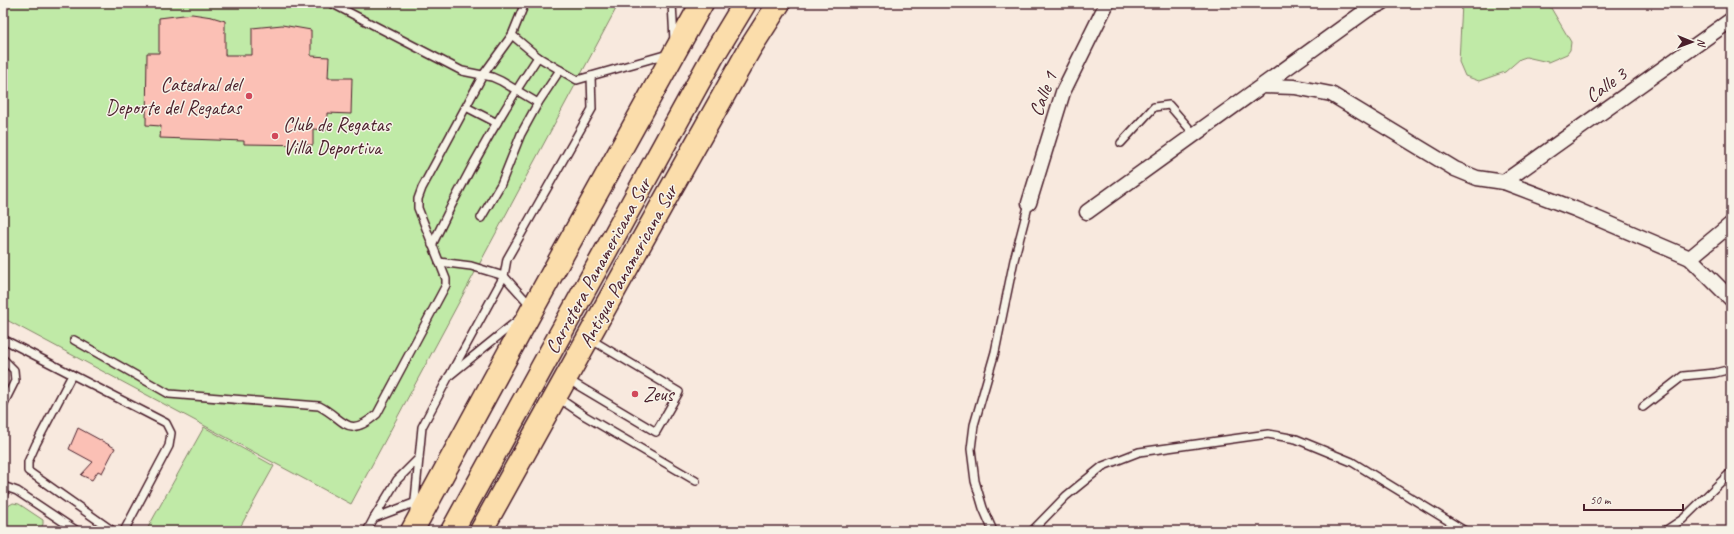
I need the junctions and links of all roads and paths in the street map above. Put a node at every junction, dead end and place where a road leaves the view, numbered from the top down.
1 (331, 3) edge
2 (525, 3) edge
3 (672, 3) edge
4 (702, 3) edge
5 (746, 3) edge
6 (779, 3) edge
7 (1107, 3) edge
8 (1382, 3) edge
9 (1731, 20) edge
10 (512, 35) junction
11 (675, 52) junction
12 (538, 57) junction
13 (560, 70) junction
14 (484, 75) junction
15 (591, 76) junction
16 (1263, 86) junction
17 (516, 90) junction
18 (538, 103) junction
19 (466, 107) junction
20 (497, 123) junction
21 (1194, 135) junction
22 (1121, 143) dead end
23 (1504, 182) junction
24 (1029, 203) joint
25 (1087, 212) dead end
26 (481, 218) dead end
27 (1731, 224) edge
28 (432, 245) junction
29 (1690, 258) junction
30 (439, 262) junction
31 (504, 276) junction
32 (1731, 299) edge
33 (533, 308) junction
34 (588, 338) junction
35 (3, 339) edge
36 (74, 340) dead end
37 (3, 359) edge
38 (1731, 369) edge
39 (72, 375) junction
40 (449, 376) junction
41 (560, 387) junction
42 (3, 405) edge
43 (1643, 407) dead end
44 (419, 458) junction
45 (1731, 472) edge
46 (696, 481) dead end
47 (3, 485) edge
48 (3, 496) edge
49 (423, 500) junction
50 (374, 518) junction
51 (412, 530) edge
52 (994, 530) edge
53 (77, 531) edge
54 (113, 531) edge
55 (124, 531) edge
56 (368, 531) edge
57 (452, 531) edge
58 (481, 531) edge
59 (1032, 531) edge
60 (1465, 531) edge
61 (1665, 531) edge

1 - 14 lane
2 - 10 lane
3 - 11 lane
4 - 11 main road, Carretera Panamericana Sur
5 - 57 main road, Carretera Panamericana Sur
6 - 34 main road, Antigua Panamericana Sur
7 - 24 street, Calle 1
8 - 16 street
9 - 23 street, Calle 3
10 - 12 lane
10 - 14 lane
11 - 15 lane
11 - 33 main road, Carretera Panamericana Sur
12 - 13 lane
12 - 17 lane
13 - 15 lane
13 - 18 lane
14 - 17 lane
14 - 19 lane
15 - 31 lane
16 - 21 street
16 - 23 street
17 - 18 lane
17 - 20 lane
18 - 26 lane
19 - 20 lane
19 - 28 lane
20 - 28 lane
21 - 22 lane
21 - 25 street
23 - 29 street
24 - 52 lane
27 - 29 street
28 - 30 lane
29 - 32 street
30 - 31 lane
30 - 36 lane
31 - 33 lane
31 - 40 lane
33 - 40 lane
33 - 49 main road, Carretera Panamericana Sur
34 - 41 main road, Antigua Panamericana Sur
34 - 41 lane
35 - 39 lane
37 - 42 lane
38 - 43 lane
39 - 54 lane
39 - 55 lane
40 - 44 lane
41 - 46 lane
41 - 58 main road, Antigua Panamericana Sur
44 - 49 lane
44 - 50 lane
45 - 61 lane
47 - 48 lane
47 - 53 lane
49 - 50 lane
49 - 51 main road, Carretera Panamericana Sur
50 - 56 lane
59 - 60 lane

